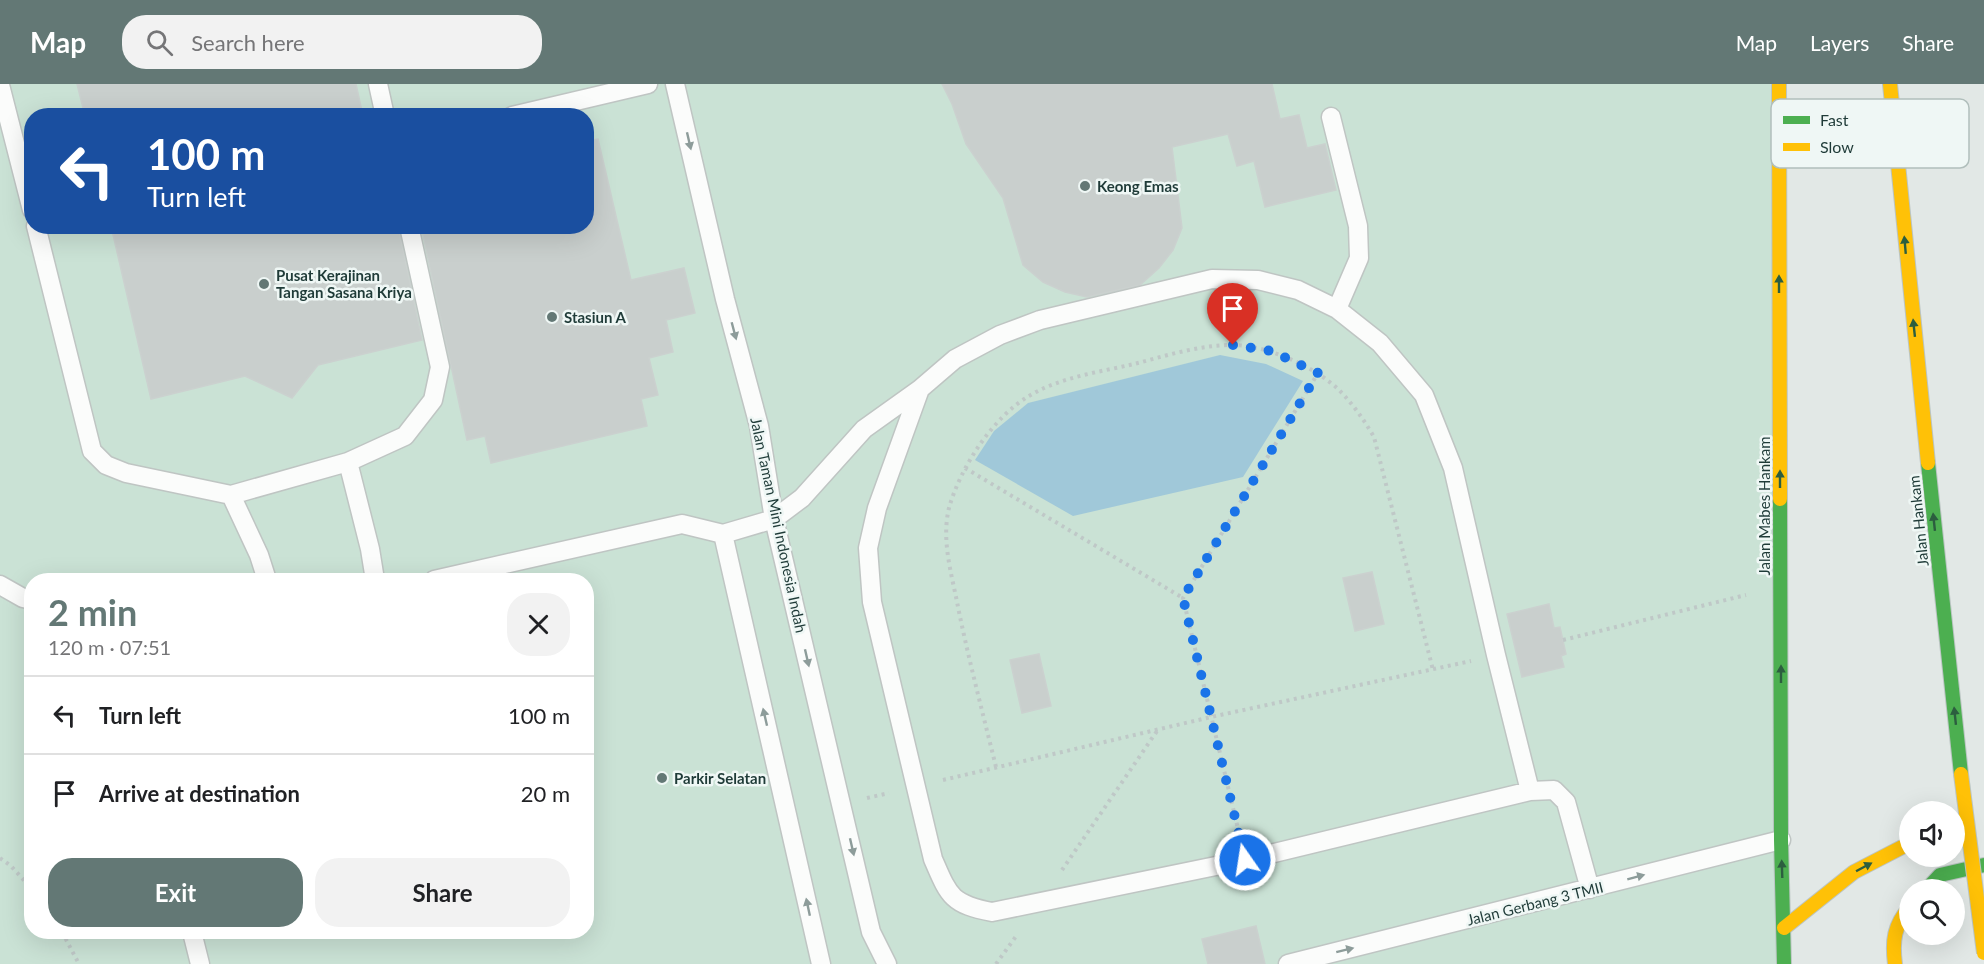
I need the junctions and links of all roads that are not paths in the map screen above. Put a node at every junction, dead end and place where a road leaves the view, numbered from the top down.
1 (378, 84) edge
2 (648, 84) edge
3 (675, 84) edge
4 (1779, 84) edge
5 (1890, 84) edge
6 (0, 85) edge
7 (601, 89) edge
8 (1779, 99) edge
9 (1891, 99) edge
10 (383, 108) edge
11 (538, 108) edge
12 (1331, 117) dead end
13 (1779, 168) edge
14 (1898, 168) edge
15 (24, 179) edge
16 (38, 234) edge
17 (411, 234) edge
18 (1337, 309) junction
19 (920, 389) junction
20 (348, 462) junction
21 (231, 495) junction
22 (774, 519) junction
23 (723, 534) junction
24 (265, 573) edge
25 (374, 573) edge
26 (465, 573) edge
27 (0, 585) edge
28 (24, 598) edge
29 (1530, 791) junction
30 (1984, 817) edge
31 (1965, 823) edge
32 (1781, 840) junction
33 (1899, 849) edge
34 (1984, 865) edge
35 (1936, 879) edge
36 (1590, 889) junction
37 (1899, 917) edge
38 (1784, 928) junction
39 (194, 939) edge
40 (1984, 953) edge
41 (200, 964) edge
42 (821, 964) edge
43 (887, 964) edge
44 (1288, 964) edge
45 (1784, 964) edge
46 (1895, 964) edge

1 - 10 lane
2 - 7 lane
3 -> 22 lane, Jalan Taman Mini Indonesia Indah
8 -> 4 main road, Jalan Mabes Hankam
9 -> 5 main road, Jalan Hankam, bridge
6 - 15 lane
7 - 11 lane
12 - 18 lane
32 -> 13 main road, Jalan Mabes Hankam
40 -> 14 main road, Jalan Hankam, bridge
16 - 21 lane
17 - 20 lane
18 - 19 lane
18 - 29 lane
19 - 22 lane
19 - 29 lane
20 - 21 lane
20 - 25 lane
21 - 24 lane
22 - 23 lane
22 -> 43 lane, Jalan Taman Mini Indonesia Indah
23 - 26 lane
42 -> 23 lane
27 - 28 lane
29 - 36 lane
30 - 31 main road
36 -> 32 lane, Jalan Gerbang 3 TMII
38 -> 32 main road, Jalan Mabes Hankam
38 -> 33 main road
34 - 35 main road
44 -> 36 lane, Jalan Gerbang 3 TMII
37 - 46 main road
38 - 45 main road, Jalan Mabes Hankam
39 - 41 lane

